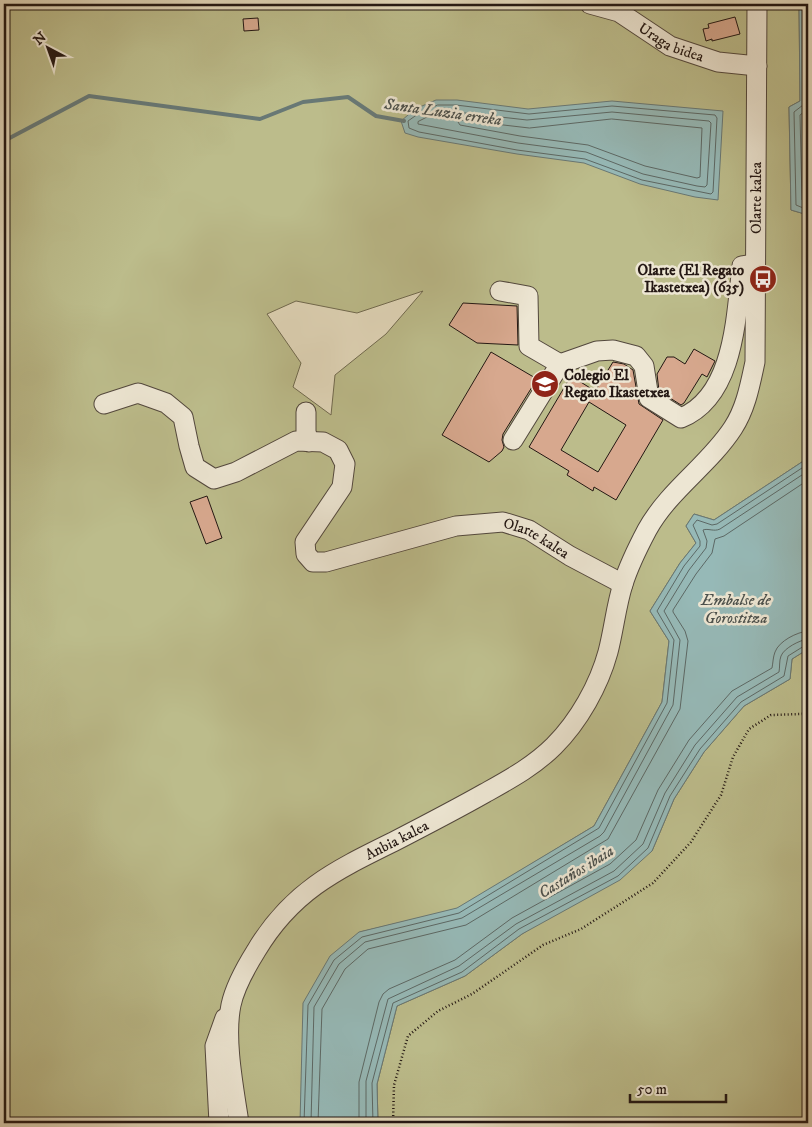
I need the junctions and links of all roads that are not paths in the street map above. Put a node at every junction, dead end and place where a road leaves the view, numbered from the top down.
1 (590, 4) edge
2 (757, 4) edge
3 (757, 66) junction
4 (755, 264) junction
5 (500, 291) dead end
6 (560, 364) junction
7 (104, 404) dead end
8 (306, 412) dead end
9 (513, 440) dead end
10 (308, 442) junction
11 (623, 584) junction
12 (231, 1006) junction
13 (219, 1123) edge
14 (239, 1123) edge

1 - 3 street, Uraga bidea
2 - 3 street, Olarte kalea
3 - 4 street, Olarte kalea
4 - 6 street
4 - 11 street, Olarte kalea
5 - 6 street
6 - 9 street
7 - 10 street, Olarte kalea
8 - 10 street
10 - 11 street, Olarte kalea
11 - 12 street, Anbia kalea
12 - 13 street
12 - 14 street, Anbia kalea

